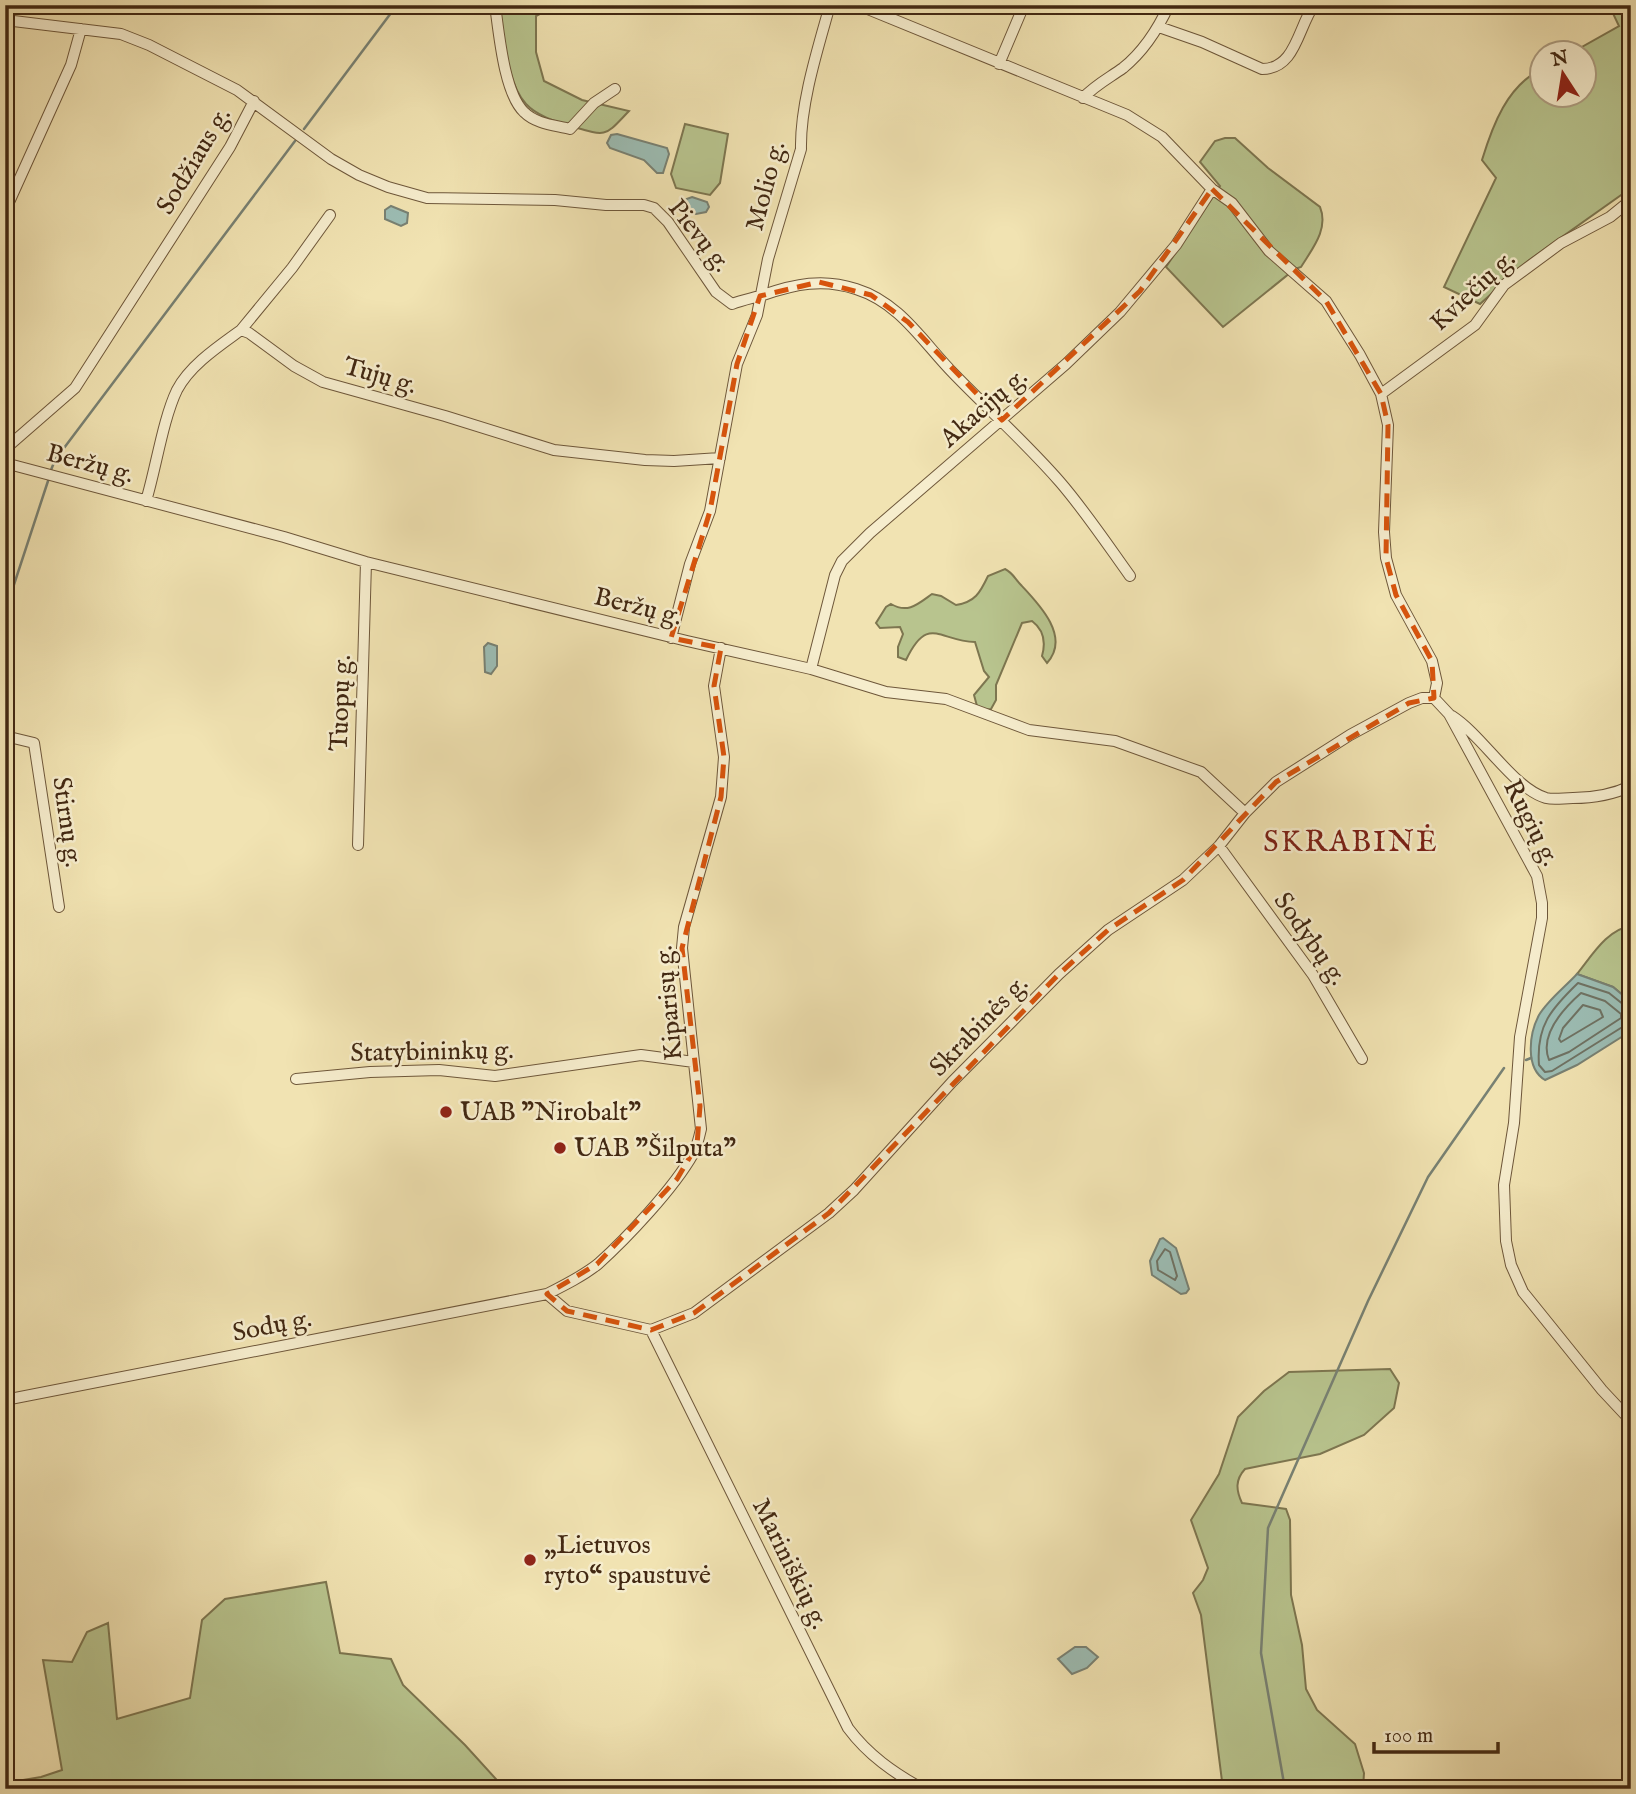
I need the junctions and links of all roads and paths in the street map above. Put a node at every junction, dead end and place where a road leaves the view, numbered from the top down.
1 (495, 5) edge
2 (830, 5) edge
3 (859, 5) edge
4 (1024, 5) edge
5 (1169, 5) edge
6 (1314, 5) edge
7 (5, 20) edge
8 (1159, 27) junction
9 (81, 29) junction
10 (999, 64) junction
11 (615, 89) dead end
12 (1083, 98) junction
13 (254, 101) junction
14 (1212, 188) junction
15 (1631, 200) edge
16 (5, 206) edge
17 (330, 215) dead end
18 (760, 296) junction
19 (241, 330) junction
20 (1381, 394) junction
21 (1002, 420) junction
22 (5, 449) edge
23 (720, 458) junction
24 (5, 463) edge
25 (146, 501) junction
26 (366, 562) junction
27 (1130, 576) dead end
28 (671, 638) junction
29 (721, 648) junction
30 (811, 669) junction
31 (1434, 698) junction
32 (1449, 714) junction
33 (5, 736) edge
34 (1631, 786) edge
35 (1245, 813) junction
36 (358, 845) dead end
37 (1219, 846) junction
38 (59, 907) dead end
39 (1362, 1059) dead end
40 (694, 1062) junction
41 (296, 1079) dead end
42 (547, 1294) junction
43 (651, 1330) junction
44 (5, 1401) edge
45 (1631, 1421) edge
46 (903, 1778) junction
47 (895, 1789) edge
48 (923, 1789) edge

1 - 11 street
2 - 18 street, Molio g.
3 - 10 street
4 - 10 street
5 - 8 street
6 - 8 street
7 - 9 street, Sodžiaus g.
8 - 12 street
9 - 13 street, Sodžiaus g.
9 - 16 street
10 - 12 street
12 - 14 street
13 - 18 street, Pievų g.
13 - 22 street, Sodžiaus g.
14 - 20 street
14 - 21 street, Akacijų g.
15 - 20 street, Kviečių g.
17 - 19 street
18 - 21 street, Pievų g.
18 - 23 street, Molio g.
19 - 23 street, Tujų g.
19 - 25 street
20 - 31 street
21 - 27 street, Pievų g.
21 - 30 street, Akacijų g.
23 - 28 street, Molio g.
24 - 25 street, Beržų g.
25 - 26 street, Beržų g.
26 - 28 street, Beržų g.
26 - 36 street, Tuopų g.
28 - 29 street, Beržų g.
29 - 30 street, Beržų g.
29 - 40 street, Kiparisų g.
30 - 35 street, Beržų g.
31 - 32 street, Rugių g.
31 - 35 street, Skrabinės g.
32 - 34 street
32 - 45 street, Rugių g.
33 - 38 street, Stirnų g.
35 - 37 street, Skrabinės g.
37 - 39 street, Sodybų g.
37 - 43 street, Skrabinės g.
40 - 41 street, Statybininkų g.
40 - 42 street, Kiparisų g.
42 - 43 street
42 - 44 street, Sodų g.
43 - 46 street, Mariniškių g.
46 - 47 street
46 - 48 street, Mariniškių g.

